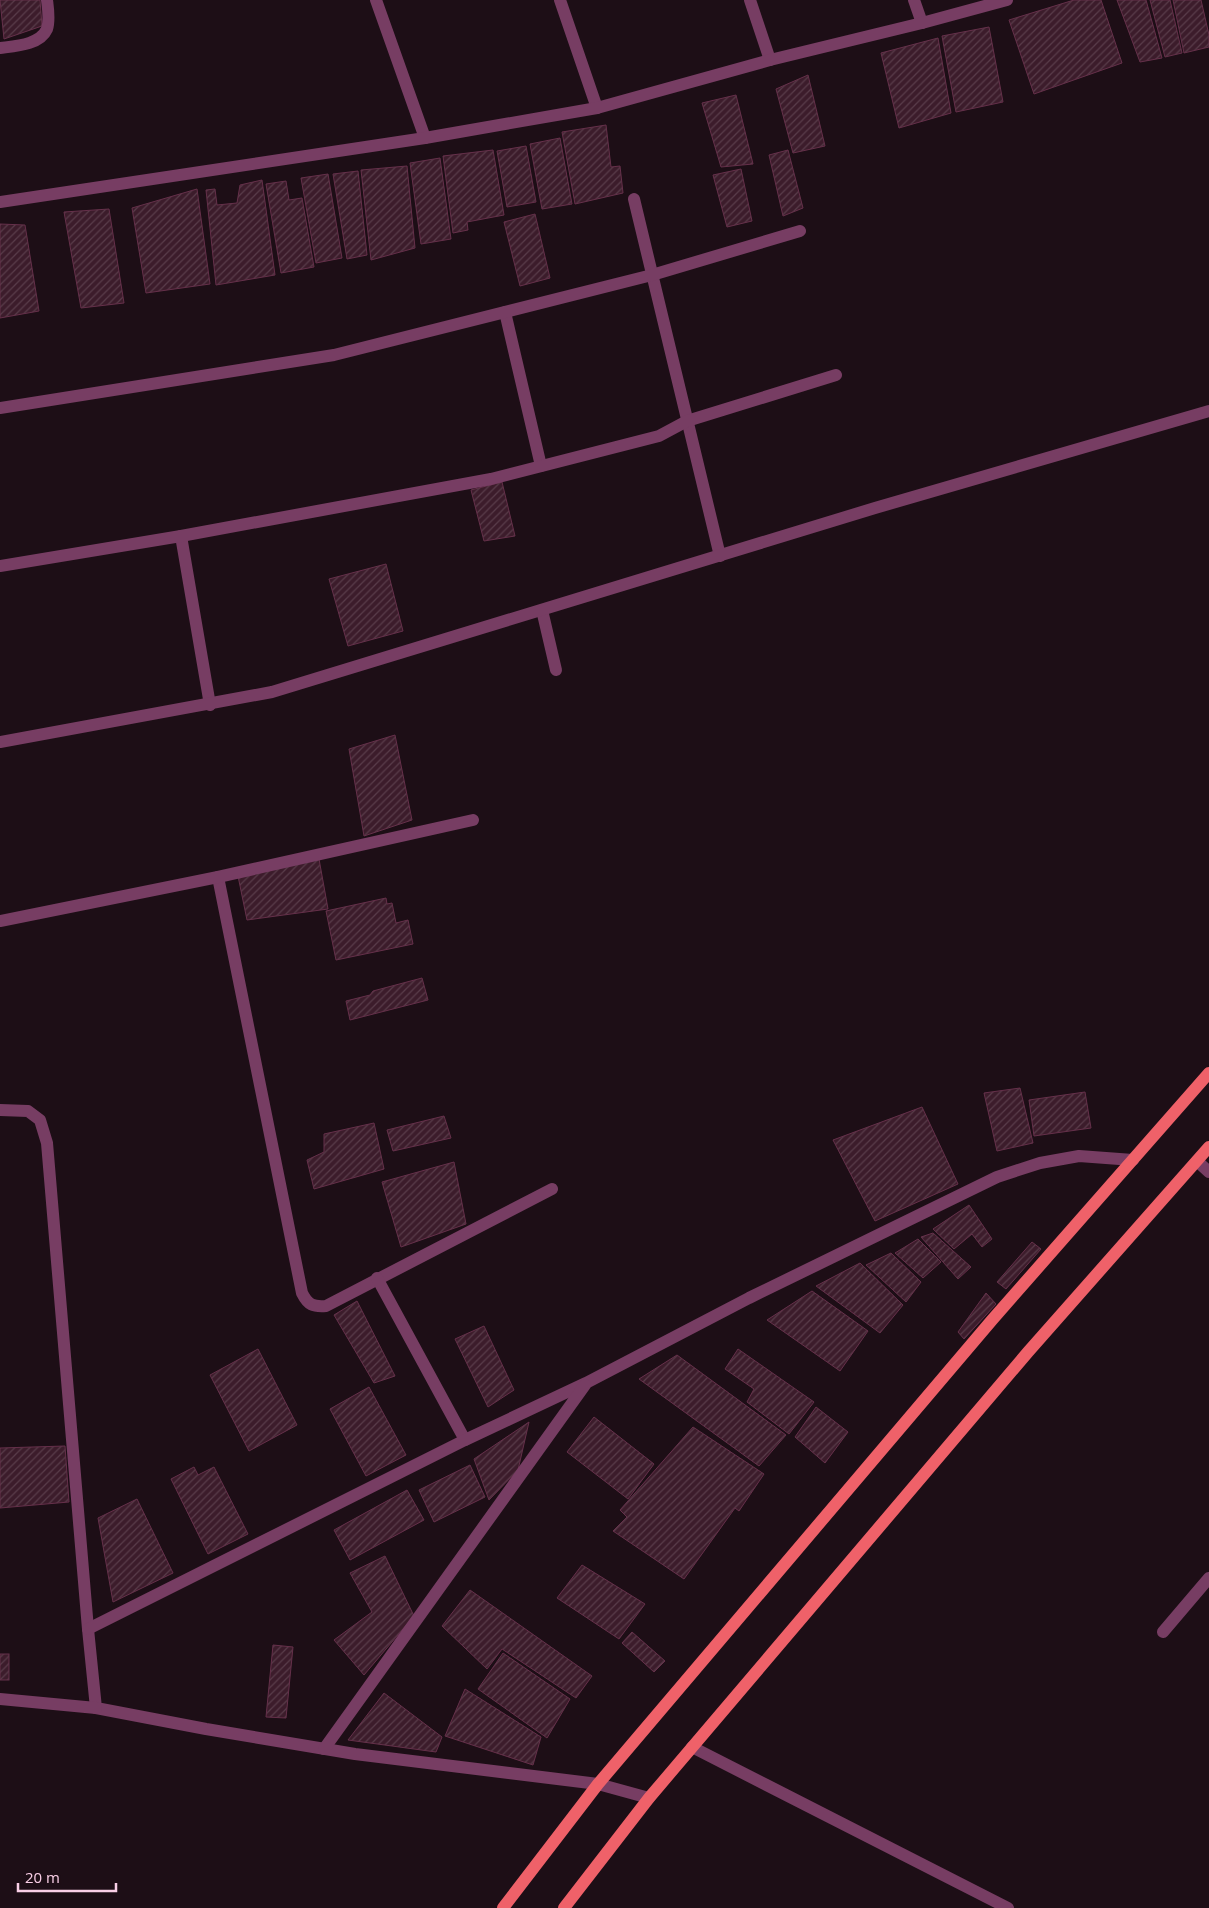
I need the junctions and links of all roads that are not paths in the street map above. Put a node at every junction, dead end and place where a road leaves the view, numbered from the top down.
1 (47, 0) edge
2 (376, 0) edge
3 (560, 0) edge
4 (750, 0) edge
5 (914, 0) edge
6 (1008, 0) edge
7 (922, 23) junction
8 (0, 48) edge
9 (770, 60) junction
10 (597, 108) junction
11 (425, 138) junction
12 (634, 199) dead end
13 (0, 202) edge
14 (800, 231) dead end
15 (652, 275) junction
16 (505, 312) junction
17 (836, 375) dead end
18 (0, 408) edge
19 (1209, 411) edge
20 (687, 420) junction
21 (541, 466) junction
22 (181, 536) junction
23 (720, 556) junction
24 (0, 566) edge
25 (542, 610) junction
26 (556, 670) dead end
27 (210, 705) junction
28 (0, 742) edge
29 (473, 820) dead end
30 (218, 877) junction
31 (0, 921) edge
32 (1209, 1073) edge
33 (0, 1110) edge
34 (1209, 1147) edge
35 (1133, 1160) junction
36 (1197, 1161) junction
37 (1209, 1172) edge
38 (552, 1189) dead end
39 (377, 1278) junction
40 (586, 1383) junction
41 (465, 1440) junction
42 (1209, 1578) edge
43 (88, 1629) junction
44 (1164, 1632) dead end
45 (0, 1699) edge
46 (96, 1708) junction
47 (692, 1747) junction
48 (324, 1749) junction
49 (598, 1784) junction
50 (649, 1798) junction
51 (503, 1908) edge
52 (564, 1908) edge
53 (1008, 1908) edge

1 - 8 street
2 - 11 street
3 - 10 street
4 - 9 street
5 - 7 street
6 - 7 street
7 - 9 street
9 - 10 street
10 - 11 street
11 - 13 street
12 - 15 street
14 - 15 street
15 - 16 street
15 - 20 street
16 - 18 street
16 - 21 street
17 - 20 street
19 - 23 street
20 - 21 street
20 - 23 street
21 - 22 street
22 - 24 street
22 - 27 street
23 - 25 street
25 - 26 street
25 - 27 street
27 - 28 street
29 - 30 street
30 - 31 street
30 - 39 street
32 - 35 main road
33 - 43 street
34 - 36 main road
35 - 40 street
35 - 49 main road
36 - 37 street
36 - 47 main road
38 - 39 street
39 - 41 street
40 - 41 street
40 - 48 street
41 - 43 street
42 - 44 street
43 - 46 street
45 - 46 street
46 - 48 street
47 - 50 main road
47 - 53 street
48 - 49 street
49 - 50 street
49 - 51 main road
50 - 52 main road

